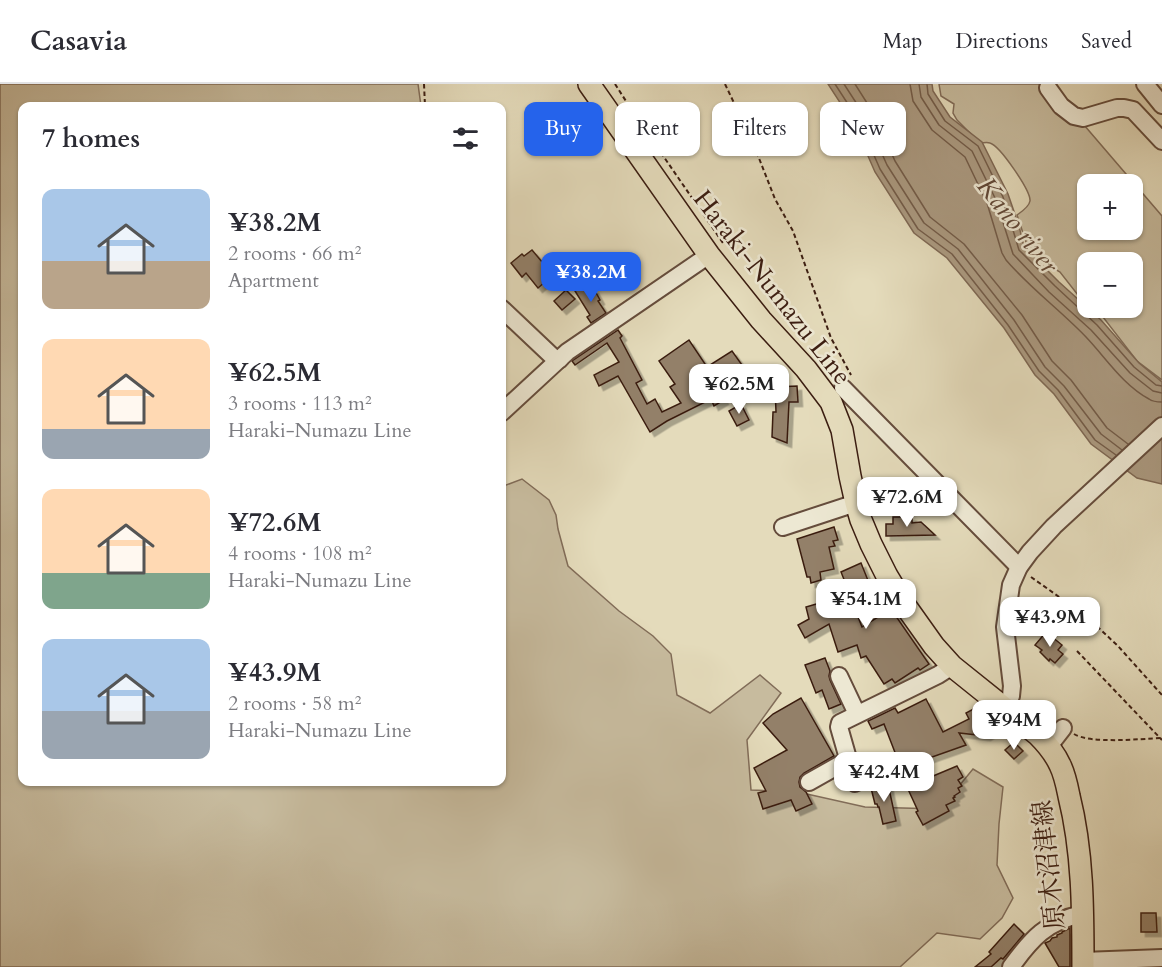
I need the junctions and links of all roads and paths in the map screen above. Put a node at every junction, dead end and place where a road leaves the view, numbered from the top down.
1 (424, 84) edge
2 (589, 84) edge
3 (615, 84) edge
4 (725, 84) edge
5 (1145, 84) edge
6 (1048, 88) dead end
7 (425, 102) edge
8 (1162, 105) edge
9 (1162, 141) edge
10 (719, 253) junction
11 (506, 313) edge
12 (561, 359) junction
13 (847, 382) joint
14 (506, 408) edge
15 (1162, 426) edge
16 (856, 503) junction
17 (783, 526) dead end
18 (1022, 567) junction
19 (1077, 651) dead end
20 (952, 666) junction
21 (839, 676) dead end
22 (1162, 695) edge
23 (1006, 708) junction
24 (857, 714) junction
25 (1063, 728) joint
26 (1161, 739) edge
27 (1049, 746) junction
28 (848, 760) junction
29 (809, 782) dead end
30 (855, 783) dead end
31 (1082, 914) junction
32 (1162, 958) edge
33 (1083, 964) edge
34 (1011, 967) edge

1 - 7 path
2 - 10 main road, Haraki-Numazu Line
3 - 10 path
4 - 13 path
5 - 8 street
6 - 9 street
10 - 12 street
10 - 16 main road, Haraki-Numazu Line
11 - 12 street
12 - 14 street
13 - 18 street
15 - 18 street
16 - 17 street
16 - 20 main road, Haraki-Numazu Line
18 - 22 path
18 - 23 street
19 - 26 path
20 - 23 main road, Haraki-Numazu Line
20 - 24 street
21 - 24 street
23 - 27 main road, 原木沼津線
24 - 28 street
25 - 26 path
25 - 27 street
27 - 31 main road, 原木沼津線
28 - 29 street
28 - 30 street
31 - 33 main road, 原木沼津線
31 - 34 street
32 - 33 street

